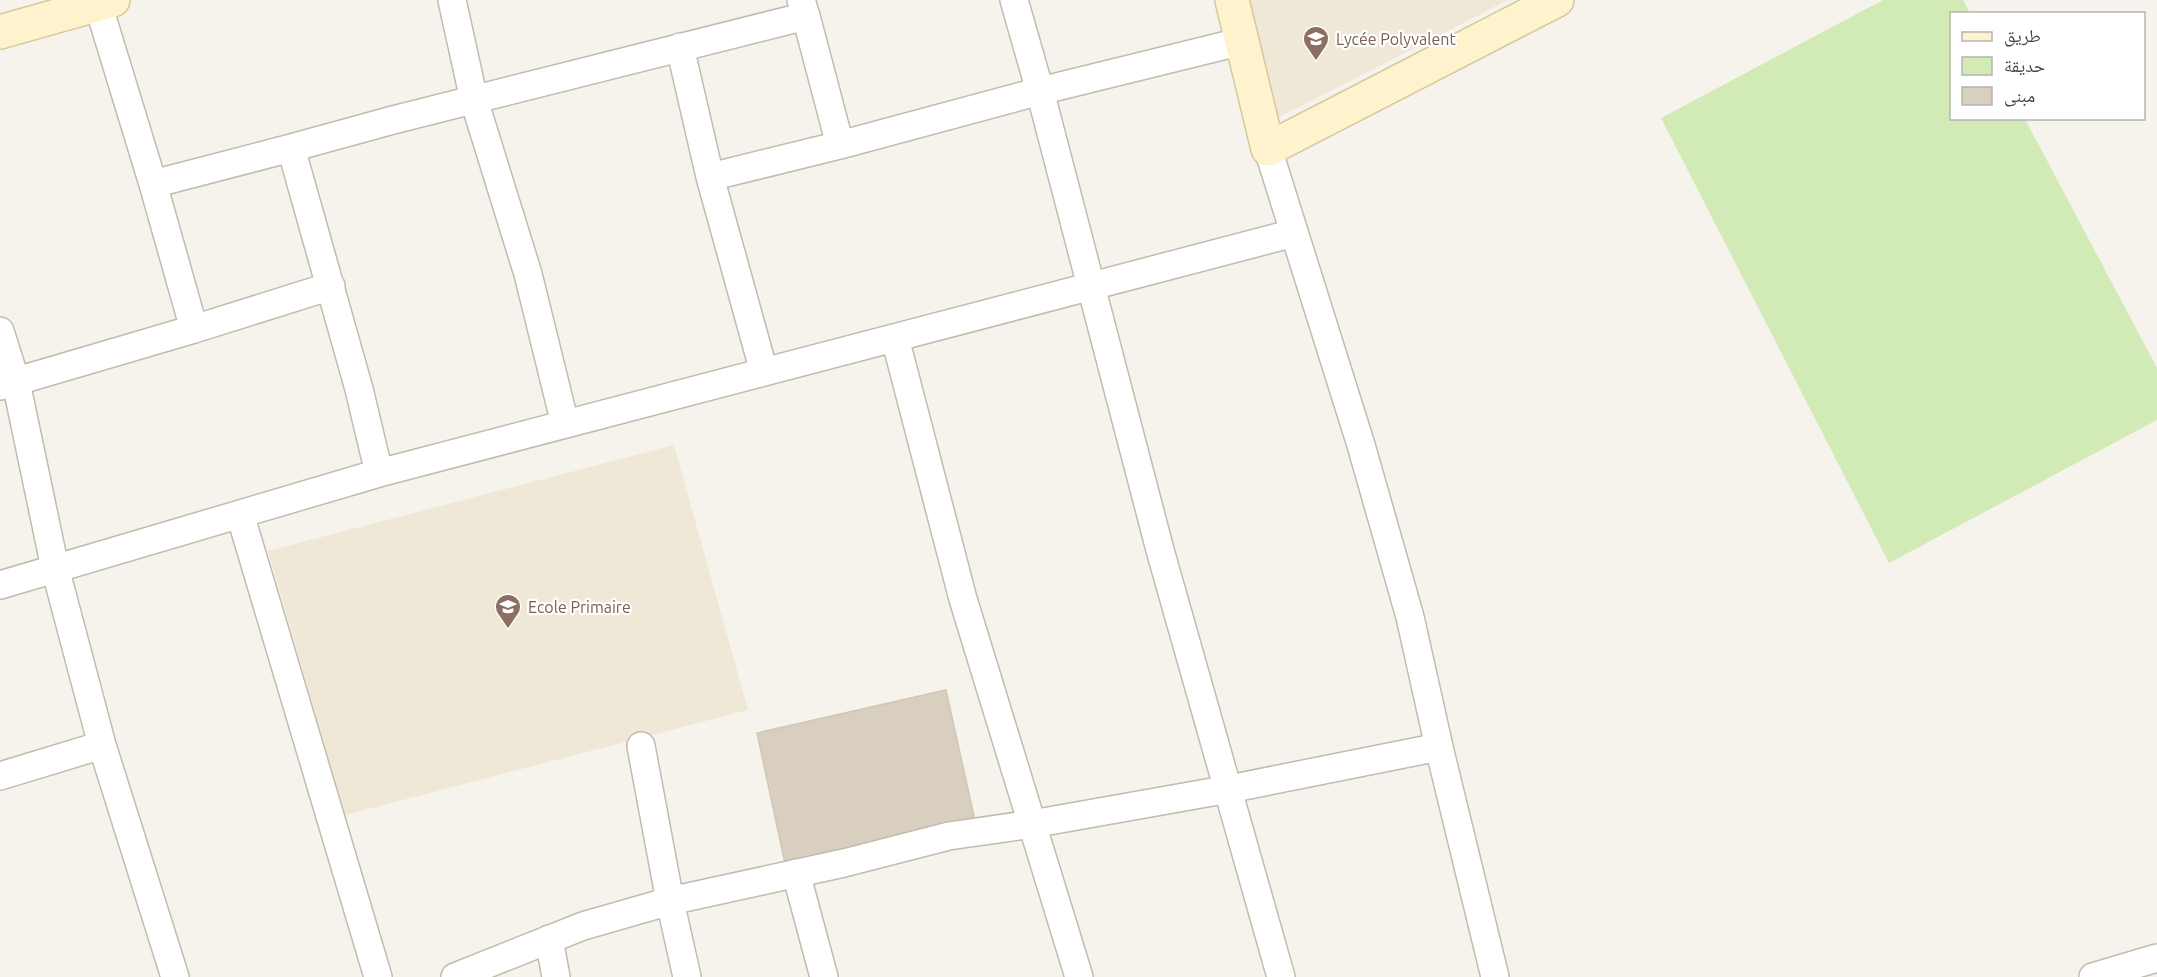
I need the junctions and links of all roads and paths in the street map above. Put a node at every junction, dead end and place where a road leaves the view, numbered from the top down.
1 (452, 0) edge
2 (1014, 0) edge
3 (1232, 0) edge
4 (1557, 0) edge
5 (106, 2) edge
6 (804, 8) edge
7 (0, 32) edge
8 (1243, 41) junction
9 (680, 47) junction
10 (1040, 91) junction
11 (474, 99) junction
12 (840, 145) junction
13 (291, 148) junction
14 (1268, 149) junction
15 (710, 177) junction
16 (153, 184) junction
17 (1294, 233) junction
18 (331, 286) junction
19 (1089, 286) junction
20 (194, 329) junction
21 (0, 331) edge
22 (895, 339) junction
23 (764, 372) junction
24 (8, 384) edge
25 (565, 424) junction
26 (379, 473) junction
27 (240, 514) junction
28 (55, 568) junction
29 (0, 585) edge
30 (102, 745) junction
31 (641, 746) dead end
32 (1438, 747) junction
33 (0, 776) edge
34 (1228, 789) junction
35 (1032, 824) junction
36 (796, 873) junction
37 (670, 901) junction
38 (549, 939) junction
39 (2157, 958) edge
40 (175, 977) edge
41 (378, 977) edge
42 (455, 977) edge
43 (556, 977) edge
44 (687, 977) edge
45 (824, 977) edge
46 (1078, 977) edge
47 (1281, 977) edge
48 (1495, 977) edge
49 (2093, 977) edge

1 - 11 street
2 - 10 street
3 - 8 street
4 - 14 street
5 - 7 street
5 - 16 street
6 - 9 street
6 - 12 street
8 - 10 street
8 - 14 street
9 - 11 street
9 - 15 street
10 - 12 street
10 - 19 street
11 - 13 street
11 - 25 street
12 - 15 street
13 - 16 street
13 - 18 street
14 - 17 street
15 - 23 street
16 - 20 street
17 - 19 street
17 - 32 street
18 - 20 street
18 - 26 street
19 - 22 street
19 - 34 street
20 - 24 street
21 - 24 street
22 - 23 street
22 - 35 street
23 - 25 street
24 - 28 street
25 - 26 street
26 - 27 street
27 - 28 street
27 - 41 street
28 - 29 street
28 - 30 street
30 - 33 street
30 - 40 street
31 - 37 street
32 - 34 street
32 - 48 street
34 - 35 street
34 - 47 street
35 - 36 street
35 - 46 street
36 - 37 street
36 - 45 street
37 - 38 street
37 - 44 street
38 - 42 street
38 - 43 street
39 - 49 street

